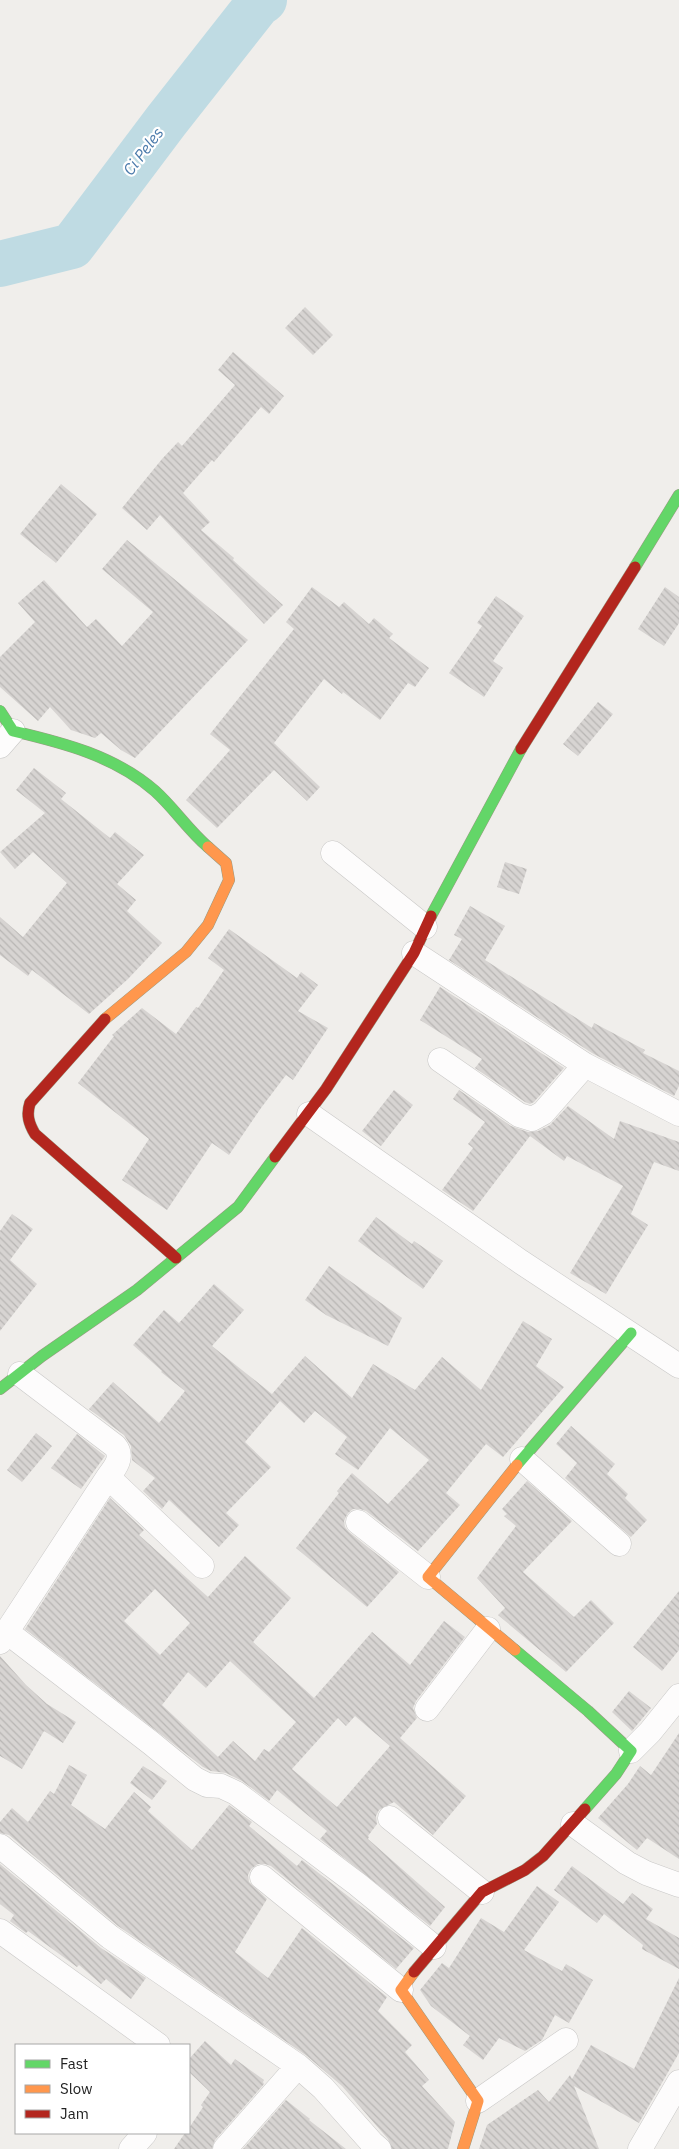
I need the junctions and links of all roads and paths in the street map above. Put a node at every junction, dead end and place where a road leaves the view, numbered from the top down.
1 (679, 495) edge
2 (0, 711) edge
3 (7, 739) edge
4 (333, 853) dead end
5 (425, 927) junction
6 (414, 953) junction
7 (440, 1060) dead end
8 (584, 1065) junction
9 (309, 1114) junction
10 (679, 1114) edge
11 (176, 1258) junction
12 (631, 1333) junction
13 (679, 1366) edge
14 (20, 1374) junction
15 (0, 1390) edge
16 (522, 1460) junction
17 (108, 1477) junction
18 (358, 1522) dead end
19 (619, 1544) dead end
20 (202, 1566) dead end
21 (428, 1577) junction
22 (488, 1629) junction
23 (3, 1637) edge
24 (679, 1696) edge
25 (427, 1710) dead end
26 (631, 1750) junction
27 (390, 1818) dead end
28 (573, 1824) junction
29 (0, 1846) edge
30 (262, 1877) dead end
31 (679, 1885) edge
32 (482, 1892) junction
33 (0, 1930) edge
34 (434, 1947) junction
35 (401, 1990) junction
36 (566, 2040) dead end
37 (157, 2044) edge
38 (298, 2066) junction
39 (679, 2082) edge
40 (478, 2101) junction
41 (144, 2134) edge
42 (372, 2147) edge
43 (132, 2149) edge
44 (225, 2149) edge
45 (463, 2149) edge
46 (640, 2149) edge

1 - 5 street
2 - 3 street
3 - 11 street
4 - 5 street
5 - 6 street
6 - 8 street
6 - 9 street
7 - 8 street
8 - 10 street
9 - 11 street
9 - 12 street
11 - 14 street
12 - 13 street
12 - 16 street
14 - 15 street
14 - 17 street
16 - 19 street
16 - 21 street
17 - 20 street
17 - 23 street
18 - 21 street
21 - 22 street
22 - 25 street
22 - 26 street
23 - 34 street
24 - 26 street
26 - 28 street
27 - 32 street
28 - 31 street
28 - 32 street
29 - 38 street
30 - 35 street
32 - 34 street
33 - 37 street
34 - 35 street
35 - 40 street
36 - 40 street
38 - 42 street
38 - 44 street
39 - 46 street
40 - 45 street
41 - 43 street

